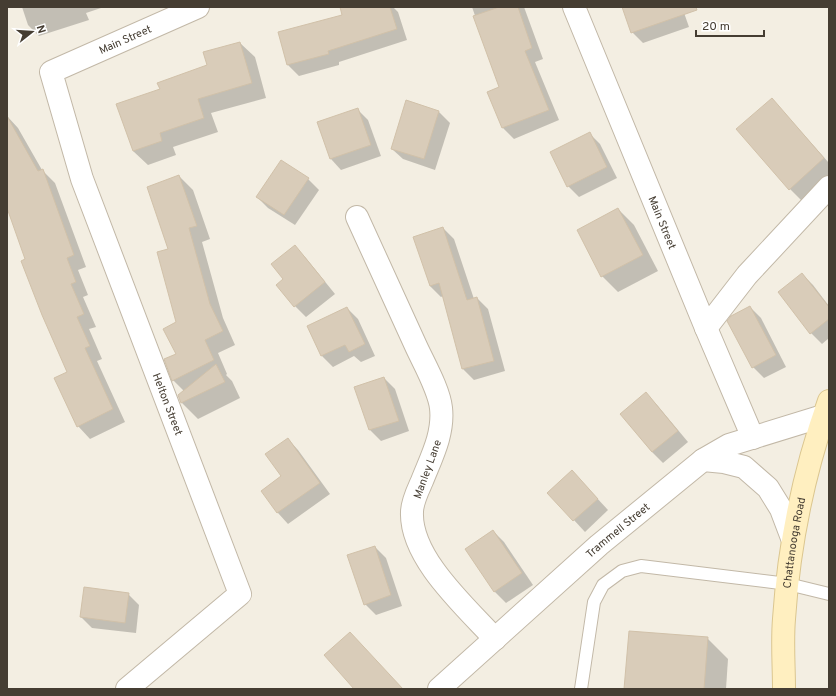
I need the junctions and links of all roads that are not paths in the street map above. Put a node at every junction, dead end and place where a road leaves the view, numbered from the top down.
1 (198, 7) edge
2 (574, 7) edge
3 (51, 72) joint
4 (829, 187) edge
5 (357, 217) dead end
6 (706, 328) junction
7 (827, 411) edge
8 (753, 438) junction
9 (703, 460) junction
10 (792, 538) junction
11 (788, 584) junction
12 (829, 594) edge
13 (495, 639) junction
14 (127, 689) edge
15 (439, 689) edge
16 (581, 689) edge
17 (784, 689) edge

1 - 3 street, Main Street
2 - 6 street, Main Street
3 - 14 street, Helton Street
4 - 6 street
5 - 13 street, Manley Lane
6 - 8 street, Main Street
7 - 8 street, Trammell Street
7 - 10 main road, Chattanooga Road
8 - 9 street, Trammell Street
9 - 10 street
9 - 13 street, Trammell Street
10 - 11 main road, Chattanooga Road
11 - 12 lane
11 - 16 lane
11 - 17 main road, Chattanooga Road
13 - 15 street, Trammell Street

